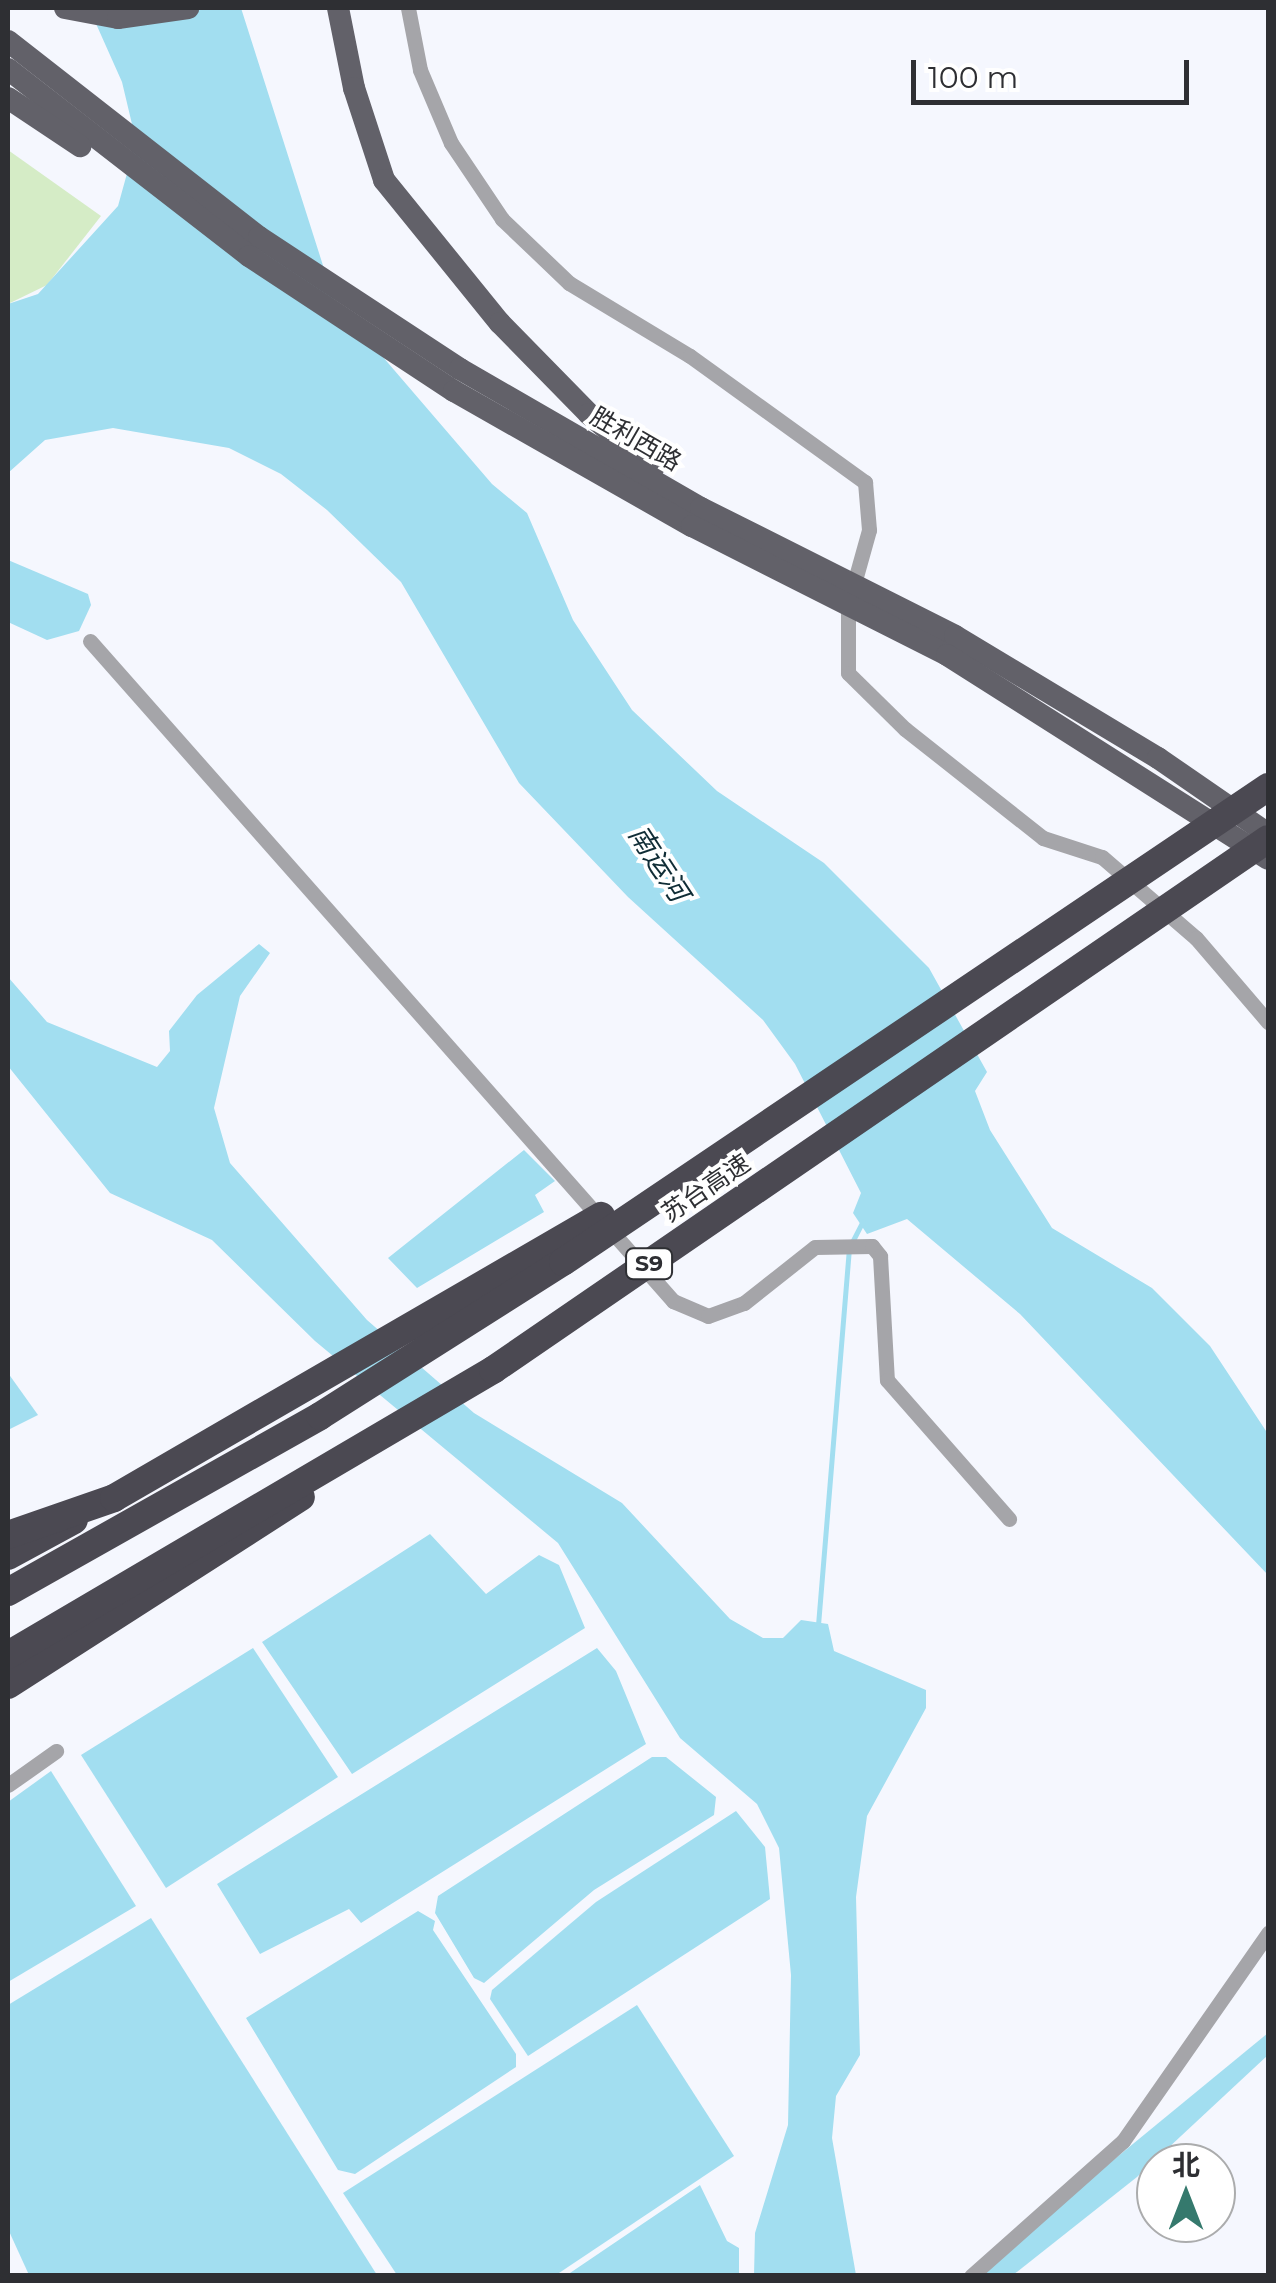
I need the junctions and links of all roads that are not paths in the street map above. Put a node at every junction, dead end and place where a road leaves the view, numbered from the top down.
1 (66, 8) edge
2 (188, 8) edge
3 (338, 8) edge
4 (408, 8) edge
5 (8, 41) edge
6 (8, 70) edge
7 (8, 98) edge
8 (249, 256) junction
9 (701, 508) junction
10 (852, 596) junction
11 (90, 641) dead end
12 (1268, 787) edge
13 (1268, 836) edge
14 (1268, 859) edge
15 (1268, 1022) edge
16 (823, 1087) junction
17 (493, 1370) junction
18 (114, 1498) junction
19 (1009, 1519) dead end
20 (8, 1535) edge
21 (8, 1556) edge
22 (8, 1592) edge
23 (8, 1655) edge
24 (8, 1685) edge
25 (56, 1751) dead end
26 (8, 1784) edge
27 (1268, 1933) edge
28 (971, 2276) edge

1 - 2 main road
3 - 9 main road
4 - 10 street
5 - 9 main road, 胜利西路
6 - 8 main road, 胜利西路
7 - 8 main road
8 - 10 main road, 胜利西路
9 - 10 main road, 胜利西路
10 - 13 main road, 胜利西路
10 - 14 main road, 胜利西路
10 - 15 street
11 - 19 street
12 - 16 highway, 苏台高速 / S9, bridge
13 - 17 highway, 苏台高速 / S9, bridge
16 - 18 highway, bridge
16 - 22 highway, 苏台高速 / S9, bridge
17 - 23 highway, 苏台高速 / S9, bridge
17 - 24 highway, bridge
18 - 20 highway, bridge
18 - 21 highway, bridge
25 - 26 street
27 - 28 street

